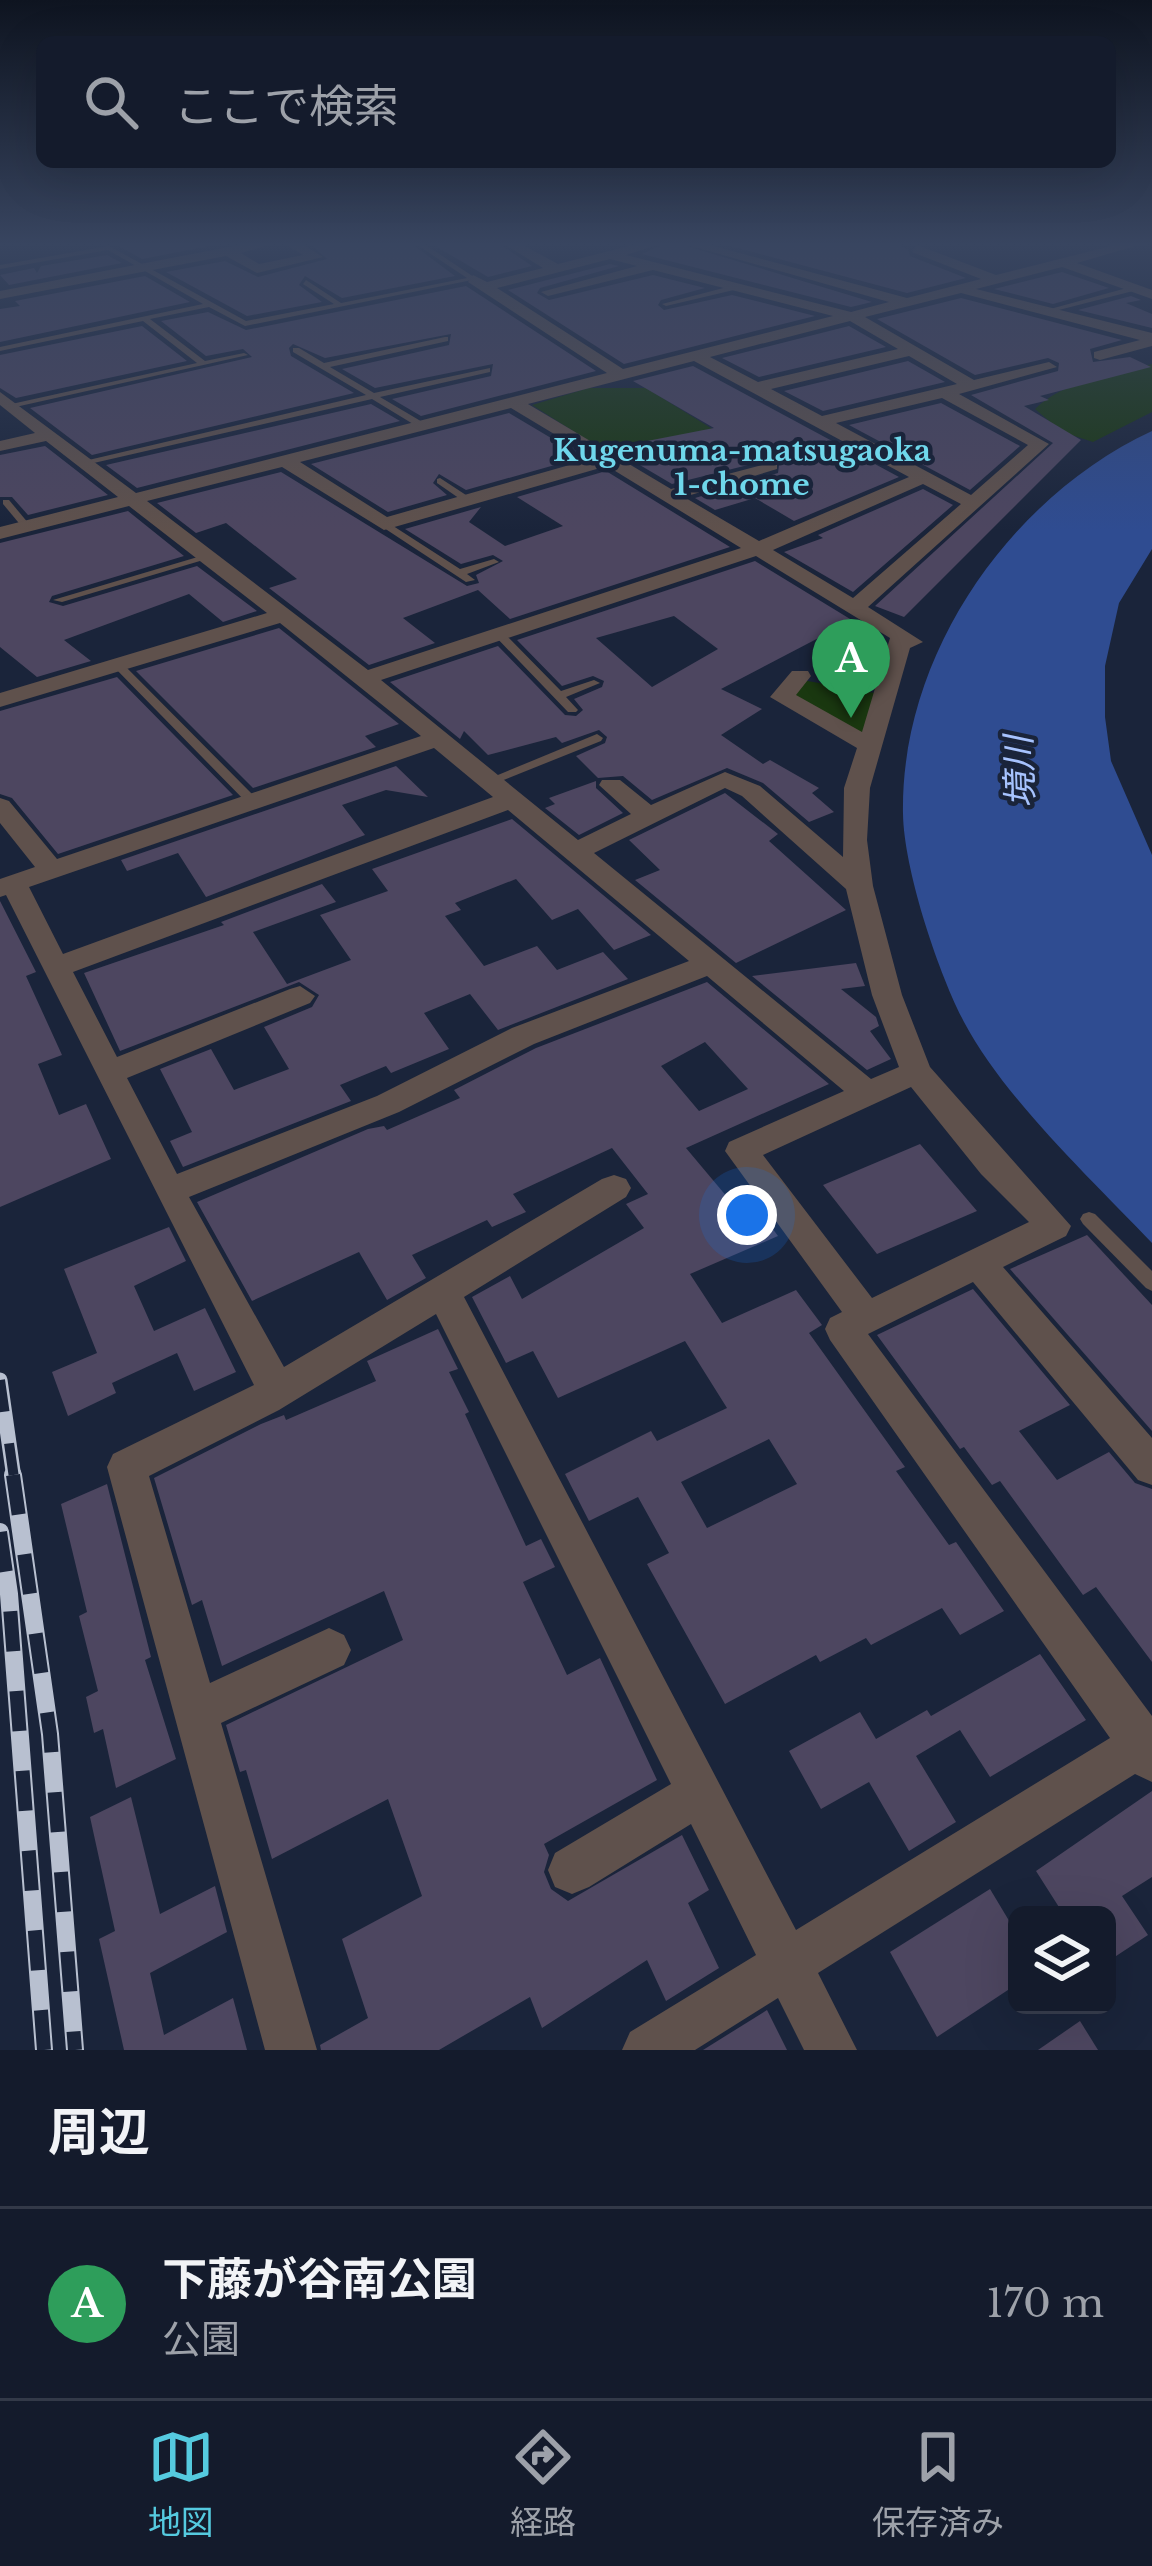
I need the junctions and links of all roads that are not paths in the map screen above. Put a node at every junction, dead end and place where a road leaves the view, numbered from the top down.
1 (45, 340) edge
2 (172, 340) edge
3 (442, 340) edge
4 (566, 340) edge
5 (761, 340) edge
6 (891, 340) edge
7 (1150, 340) edge
8 (0, 349) edge
9 (296, 350) dead end
10 (911, 351) junction
11 (244, 355) dead end
12 (1100, 355) dead end
13 (695, 356) junction
14 (202, 363) junction
15 (323, 366) junction
16 (1049, 368) dead end
17 (487, 370) dead end
18 (619, 374) junction
19 (972, 386) junction
20 (756, 388) junction
21 (944, 392) junction
22 (373, 396) junction
23 (513, 401) junction
24 (6, 404) edge
25 (820, 422) junction
26 (421, 425) junction
27 (49, 435) junction
28 (0, 446) edge
29 (284, 460) junction
30 (605, 461) junction
31 (85, 463) junction
32 (771, 465) dead end
33 (924, 478) junction
34 (440, 481) dead end
35 (667, 496) junction
36 (132, 499) junction
37 (466, 499) junction
38 (6, 502) dead end
39 (973, 503) junction
40 (384, 524) junction
41 (26, 526) junction
42 (0, 533) edge
43 (758, 549) junction
44 (205, 558) junction
45 (494, 562) dead end
46 (58, 600) dead end
47 (854, 608) junction
48 (281, 616) junction
49 (498, 634) junction
50 (117, 664) junction
51 (800, 676) dead end
52 (365, 678) junction
53 (594, 683) dead end
54 (559, 697) junction
55 (0, 700) edge
56 (572, 710) dead end
57 (597, 738) dead end
58 (436, 739) junction
59 (870, 746) junction
60 (611, 785) dead end
61 (499, 791) junction
62 (254, 802) junction
63 (0, 806) edge
64 (650, 816) junction
65 (574, 852) junction
66 (52, 870) junction
67 (7, 886) edge
68 (859, 886) junction
69 (710, 964) junction
70 (56, 967) junction
71 (301, 997) dead end
72 (110, 1072) junction
73 (916, 1072) junction
74 (868, 1094) junction
75 (614, 1188) dead end
76 (169, 1191) junction
77 (1089, 1219) dead end
78 (978, 1263) junction
79 (1152, 1283) edge
80 (444, 1294) junction
81 (866, 1317) junction
82 (276, 1389) junction
83 (1152, 1467) edge
84 (329, 1650) dead end
85 (196, 1712) junction
86 (1148, 1747) edge
87 (701, 1792) junction
88 (572, 1870) dead end
89 (788, 1961) junction
90 (291, 2050) edge
91 (648, 2050) edge
92 (831, 2050) edge

1 - 8 lane
2 - 14 lane
3 - 15 lane
4 - 18 street
5 - 13 street
6 - 10 street
7 - 12 street
9 - 15 lane
10 - 19 street
10 - 20 street
11 - 14 lane
13 - 18 street
13 - 20 street
14 - 24 lane
15 - 22 lane
16 - 19 street
17 - 22 lane
18 - 23 street
19 - 21 street
20 - 25 street
21 - 25 street
21 - 39 street
22 - 26 lane
22 - 31 lane
23 - 26 street
23 - 30 street
24 - 27 street
25 - 33 street
26 - 29 street
27 - 28 street
27 - 31 street
29 - 36 street
29 - 40 street
30 - 35 street
30 - 37 street
31 - 36 street
32 - 35 street
33 - 39 street
33 - 43 street
34 - 37 lane
35 - 43 street
36 - 41 street
36 - 44 street
37 - 40 street
38 - 41 lane
39 - 47 street
40 - 45 lane
41 - 42 street
43 - 47 street
43 - 49 street
44 - 46 lane
44 - 48 street
47 - 59 street
48 - 50 street
48 - 52 street
49 - 52 street
49 - 54 lane
50 - 55 street
50 - 62 lane
51 - 59 street
52 - 58 street
53 - 54 lane
54 - 56 lane
57 - 61 lane
58 - 61 street
58 - 62 street
59 - 68 street
60 - 64 street
61 - 65 street
61 - 70 street
62 - 66 street
63 - 66 street
64 - 65 street
64 - 68 street
65 - 69 street
66 - 67 street
67 - 70 street
68 - 73 street
69 - 74 street
69 - 76 street
70 - 72 street
71 - 72 street
72 - 76 street
73 - 74 street
73 - 78 street
74 - 81 street
75 - 80 street
76 - 82 street
77 - 79 lane
78 - 81 street
78 - 83 street
80 - 82 street
80 - 87 street
81 - 86 street
82 - 85 street
84 - 85 street
85 - 90 street
86 - 89 street
87 - 88 street
87 - 89 street
89 - 91 street
89 - 92 street

